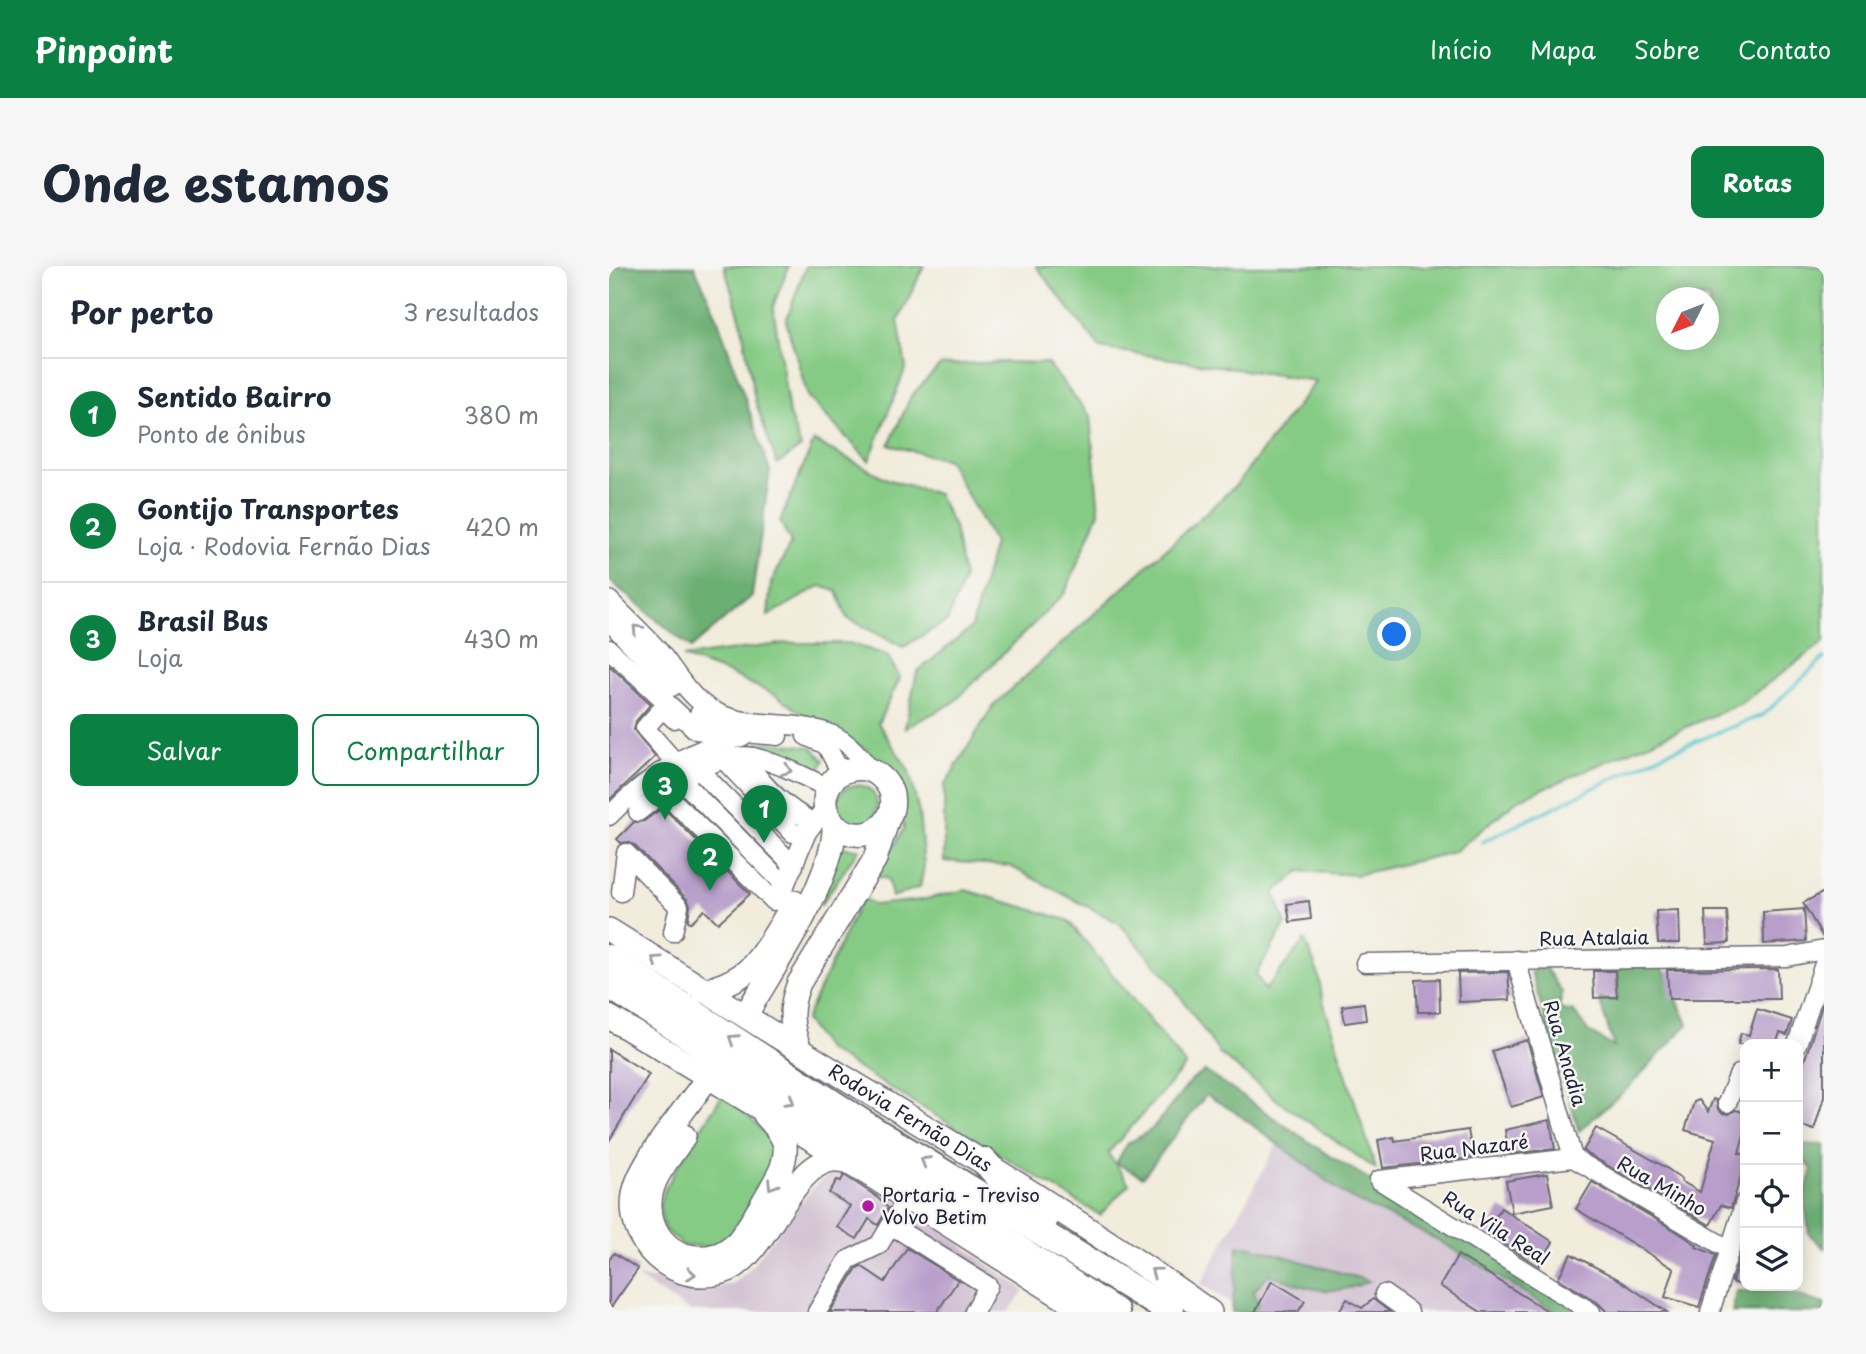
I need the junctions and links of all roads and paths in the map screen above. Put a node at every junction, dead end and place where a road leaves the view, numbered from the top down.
1 (609, 600) edge
2 (609, 621) edge
3 (609, 649) edge
4 (724, 730) junction
5 (751, 735) junction
6 (753, 757) junction
7 (724, 760) junction
8 (699, 770) junction
9 (872, 771) junction
10 (681, 780) junction
11 (664, 792) junction
12 (825, 809) junction
13 (638, 812) dead end
14 (609, 816) edge
15 (881, 825) junction
16 (794, 866) junction
17 (785, 885) junction
18 (621, 892) dead end
19 (609, 930) edge
20 (673, 932) dead end
21 (1824, 950) edge
22 (609, 958) edge
23 (1516, 960) junction
24 (1364, 963) dead end
25 (1824, 964) edge
26 (609, 985) edge
27 (703, 990) junction
28 (609, 1017) edge
29 (1799, 1039) edge
30 (800, 1050) junction
31 (1740, 1073) edge
32 (1727, 1103) dead end
33 (756, 1105) junction
34 (1573, 1158) junction
35 (848, 1161) junction
36 (984, 1161) junction
37 (1379, 1180) joint
38 (907, 1198) junction
39 (956, 1209) junction
40 (1740, 1218) edge
41 (891, 1225) junction
42 (1730, 1250) junction
43 (1046, 1289) junction
44 (1384, 1293) dead end
45 (817, 1312) edge
46 (974, 1312) edge
47 (1086, 1312) edge
48 (1116, 1312) edge
49 (1173, 1312) edge
50 (1210, 1312) edge
51 (1409, 1312) edge
52 (1591, 1312) edge
53 (1710, 1312) edge

9 -> 1 street
2 - 4 street
3 - 4 street
4 - 5 street
5 - 12 street
5 - 14 street
6 - 7 street
6 -> 12 street
6 - 12 street
7 - 8 street
7 - 12 street
8 - 10 street
8 - 16 street
9 - 12 main road
9 - 15 main road
10 - 11 street
10 - 17 street
11 - 13 street
11 - 17 street
12 - 15 main road
12 - 15 main road
12 - 16 street
12 - 27 main road
15 - 30 main road
16 - 17 street
18 - 20 street
27 -> 19 main road, Rodovia Fernão Dias
21 - 23 street, Rua Atalaia
49 -> 22 highway, Rodovia Fernão Dias
23 - 24 street, Rua Atalaia
23 - 34 street, Rua Anadia
25 - 29 street
26 -> 39 highway
27 - 30 main road, Rodovia Fernão Dias
28 - 33 main road
30 - 36 main road, Rodovia Fernão Dias
31 - 32 street
33 - 35 main road
33 -> 35 main road
34 - 37 street, Rua Nazaré
34 - 42 street, Rua Minho
35 - 38 main road
36 - 49 highway
50 -> 36 main road, Rodovia Fernão Dias
37 - 52 street, Rua Vila Real
38 - 41 street
38 - 43 main road
39 - 43 highway
39 - 48 highway
40 - 42 street
41 - 45 street
41 - 46 street
42 - 53 street
43 - 47 main road
44 - 51 street

